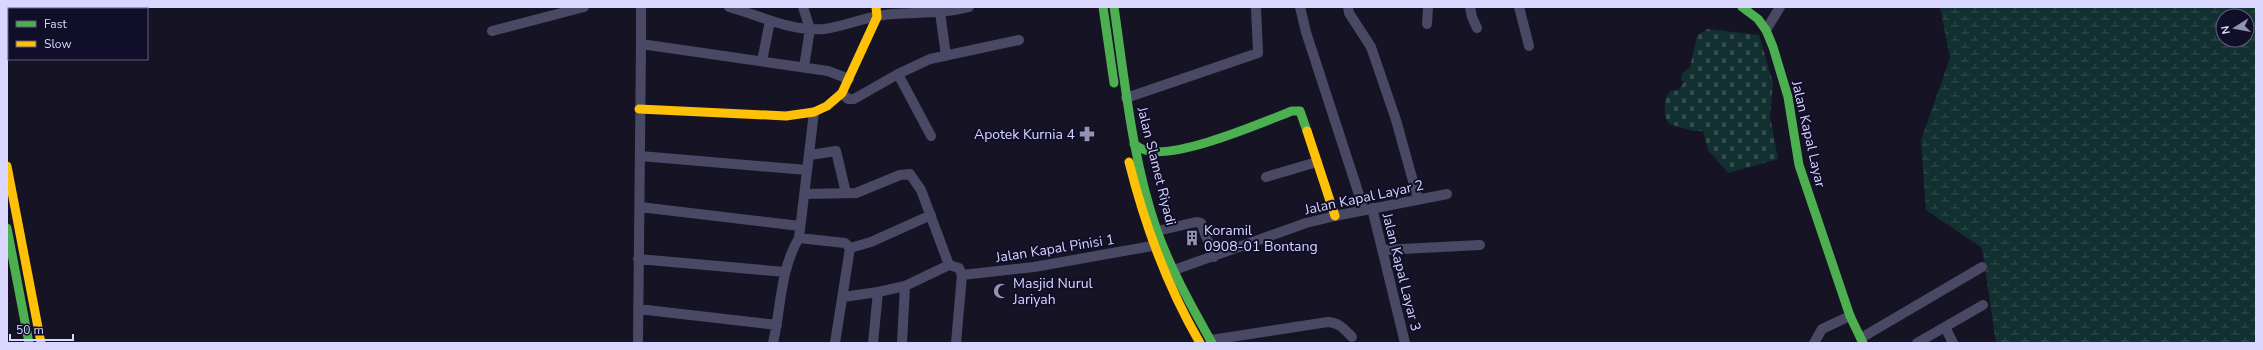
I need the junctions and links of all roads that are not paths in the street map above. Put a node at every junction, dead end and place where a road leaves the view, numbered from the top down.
1 (584, 7) edge
2 (641, 7) edge
3 (729, 7) edge
4 (803, 7) edge
5 (969, 7) edge
6 (1103, 7) edge
7 (1114, 7) edge
8 (1300, 7) edge
9 (1348, 7) edge
10 (1428, 7) edge
11 (1470, 7) edge
12 (1519, 7) edge
13 (1742, 7) edge
14 (1780, 7) edge
15 (1256, 8) dead end
16 (952, 9) edge
17 (876, 12) edge
18 (940, 12) junction
19 (770, 21) junction
20 (1427, 24) dead end
21 (1477, 28) dead end
22 (810, 29) junction
23 (1766, 30) junction
24 (492, 31) dead end
25 (1019, 40) dead end
26 (642, 44) junction
27 (1530, 46) dead end
28 (946, 56) junction
29 (762, 61) junction
30 (804, 67) junction
31 (898, 74) junction
32 (849, 79) junction
33 (842, 93) junction
34 (1119, 101) junction
35 (640, 109) junction
36 (814, 112) junction
37 (931, 136) dead end
38 (1134, 144) junction
39 (810, 155) junction
40 (640, 156) junction
41 (1317, 162) junction
42 (7, 166) edge
43 (806, 170) junction
44 (1266, 177) dead end
45 (846, 193) junction
46 (805, 194) junction
47 (1447, 194) dead end
48 (1418, 199) junction
49 (1148, 200) junction
50 (1138, 203) junction
51 (640, 207) junction
52 (1368, 209) junction
53 (931, 214) junction
54 (1335, 216) junction
55 (800, 226) junction
56 (7, 228) edge
57 (1157, 231) junction
58 (799, 238) junction
59 (1480, 245) dead end
60 (1152, 246) junction
61 (850, 248) junction
62 (1383, 250) junction
63 (1214, 257) junction
64 (638, 259) junction
65 (949, 265) junction
66 (1982, 267) dead end
67 (1174, 270) junction
68 (785, 272) junction
69 (962, 276) junction
70 (29, 280) junction
71 (18, 282) junction
72 (906, 286) junction
73 (878, 292) junction
74 (843, 297) junction
75 (1983, 305) dead end
76 (638, 309) junction
77 (1850, 316) junction
78 (777, 325) junction
79 (1945, 327) junction
80 (1352, 337) dead end
81 (1862, 340) edge
82 (1213, 341) edge
83 (29, 343) edge
84 (41, 343) edge
85 (640, 343) edge
86 (773, 343) edge
87 (836, 343) edge
88 (873, 343) edge
89 (902, 343) edge
90 (956, 343) edge
91 (1200, 343) edge
92 (1405, 343) edge
93 (1814, 343) edge
94 (1917, 343) edge
95 (1953, 343) edge

1 - 24 street
2 - 26 street
3 - 19 street
4 - 22 street
5 - 16 street
6 - 34 street, Jalan Slamet Riyadi
7 - 34 street, Jalan Slamet Riyadi
8 - 52 street, Jalan Kapal Layar 3
9 - 48 street
10 - 20 street
11 - 21 street
12 - 27 street
13 - 23 street, Jalan Kapal Layar
14 - 23 street
15 - 34 street
16 - 18 street
17 - 18 street
17 - 22 street
17 - 32 street
18 - 28 street
19 - 22 street
19 - 29 street
22 - 30 street
23 - 77 street, Jalan Kapal Layar
25 - 28 street
26 - 29 street
26 - 35 street
28 - 31 street
29 - 30 street
30 - 32 street
31 - 33 street
31 - 37 street
32 - 33 street
33 - 36 street
34 - 38 street, Jalan Slamet Riyadi
34 - 50 street, Jalan Slamet Riyadi
35 - 36 street
35 - 40 street
36 - 39 street
38 - 41 street
38 - 49 street, Jalan Slamet Riyadi
39 - 43 street
39 - 45 street
40 - 43 street
40 - 51 street
41 - 44 street
41 - 54 street
42 - 70 street
43 - 46 street
45 - 46 street
45 - 53 street
46 - 55 street
47 - 48 street, Jalan Kapal Layar 2
48 - 52 street, Jalan Kapal Layar 2
49 - 50 street
49 - 57 street, Jalan Slamet Riyadi
50 - 60 street, Jalan Slamet Riyadi
51 - 55 street
51 - 64 street
52 - 54 street, Jalan Kapal Layar 2
52 - 62 street, Jalan Kapal Layar 3
53 - 61 street
53 - 65 street
54 - 63 street, Jalan Kapal Layar 2
55 - 58 street
56 - 71 street
57 - 63 street
57 - 67 street, Jalan Slamet Riyadi
58 - 61 street
58 - 68 street
59 - 62 street
60 - 69 street, Jalan Kapal Pinisi 1
60 - 91 street, Jalan Slamet Riyadi
61 - 74 street
62 - 92 street, Jalan Kapal Layar 3
63 - 67 street, Jalan Kapal Layar 2
64 - 68 street
64 - 76 street
65 - 69 street
65 - 72 street
66 - 81 street
67 - 82 street, Jalan Slamet Riyadi
68 - 78 street
69 - 90 street
70 - 71 street
70 - 84 street
71 - 83 street
72 - 73 street
72 - 89 street
73 - 74 street
73 - 88 street
74 - 87 street
75 - 79 street
76 - 78 street
76 - 85 street
77 - 81 street, Jalan Kapal Layar
77 - 93 street
78 - 86 street
79 - 94 street
79 - 95 street
80 - 82 street

